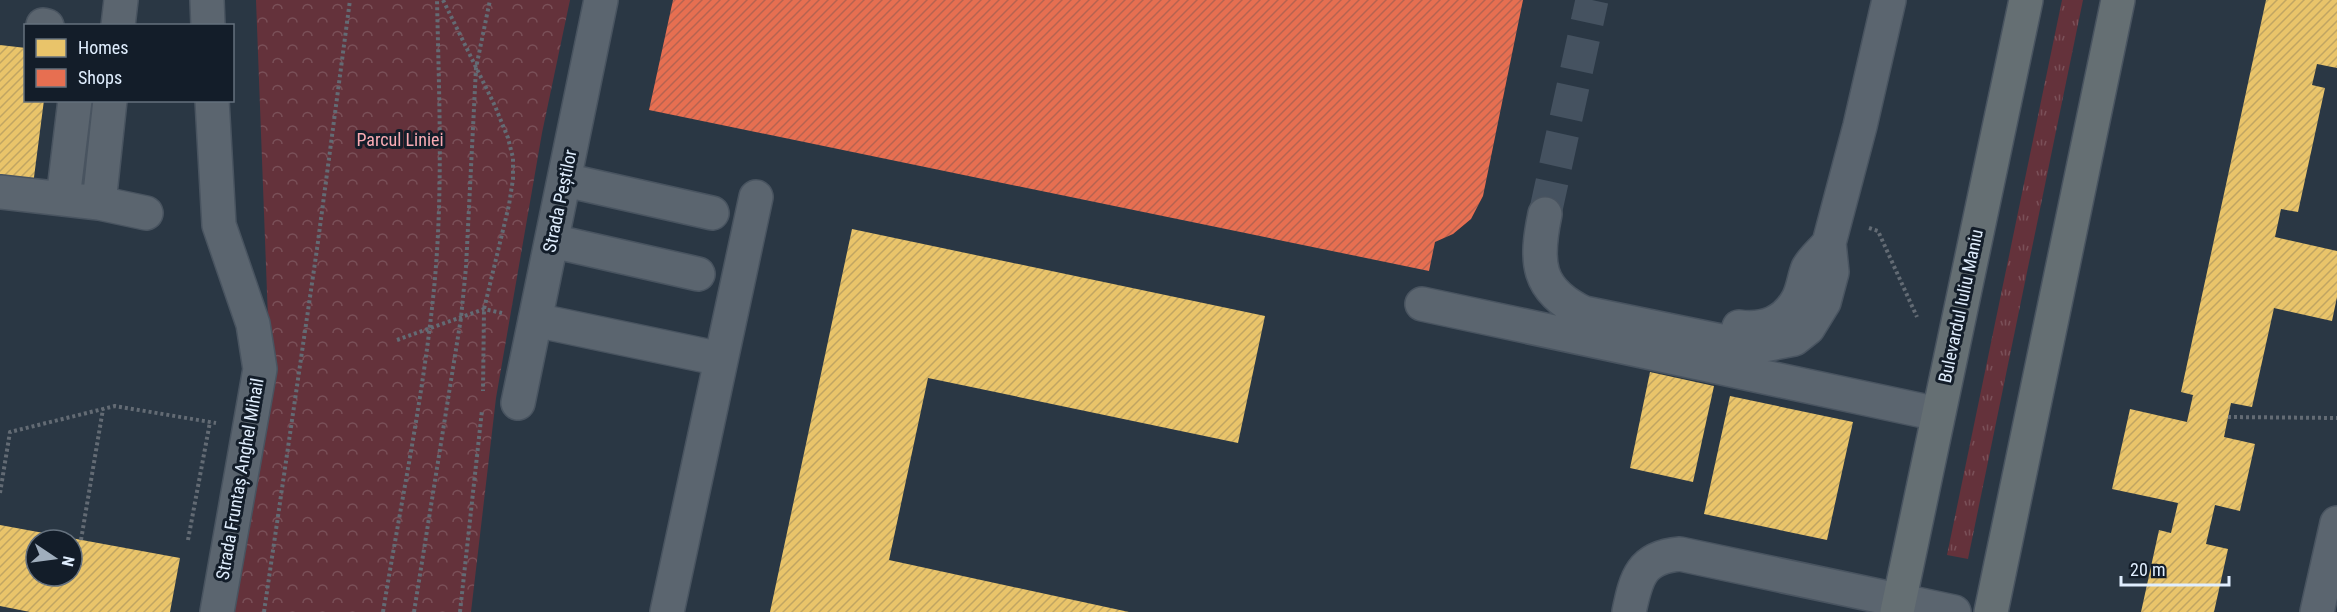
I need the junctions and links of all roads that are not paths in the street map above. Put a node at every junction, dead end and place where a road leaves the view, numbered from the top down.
1 (121, 0) edge
2 (207, 0) edge
3 (601, 0) edge
4 (1889, 0) edge
5 (2026, 0) edge
6 (2118, 0) edge
7 (118, 24) edge
8 (208, 24) edge
9 (75, 102) edge
10 (110, 102) edge
11 (212, 102) edge
12 (565, 180) junction
13 (0, 192) edge
14 (756, 197) dead end
15 (63, 199) junction
16 (99, 203) junction
17 (146, 213) dead end
18 (712, 213) dead end
19 (1542, 228) tunnel mouth
20 (552, 241) junction
21 (698, 274) dead end
22 (1422, 304) dead end
23 (535, 320) junction
24 (721, 359) junction
25 (518, 403) dead end
26 (1938, 414) junction
27 (2337, 523) edge
28 (1898, 606) edge
29 (217, 612) edge
30 (667, 612) edge
31 (1629, 612) edge
32 (1954, 612) edge
33 (1991, 612) edge
34 (2318, 612) edge

1 - 7 street
2 - 8 street
3 - 12 street, Strada Peștilor
4 - 19 street
5 - 26 main road, Bulevardul Iuliu Maniu
6 - 33 main road
9 - 15 street
10 - 16 street
11 - 29 street, Strada Fruntaș Anghel Mihail
12 - 18 street
12 - 20 street, Strada Peștilor
13 - 15 street
14 - 24 street
15 - 16 street
16 - 17 street
20 - 21 street
20 - 23 street, Strada Peștilor
22 - 26 street
23 - 24 street
23 - 25 street, Strada Peștilor
24 - 30 street
26 - 28 main road, Bulevardul Iuliu Maniu
27 - 34 street
28 - 31 street
28 - 32 street

